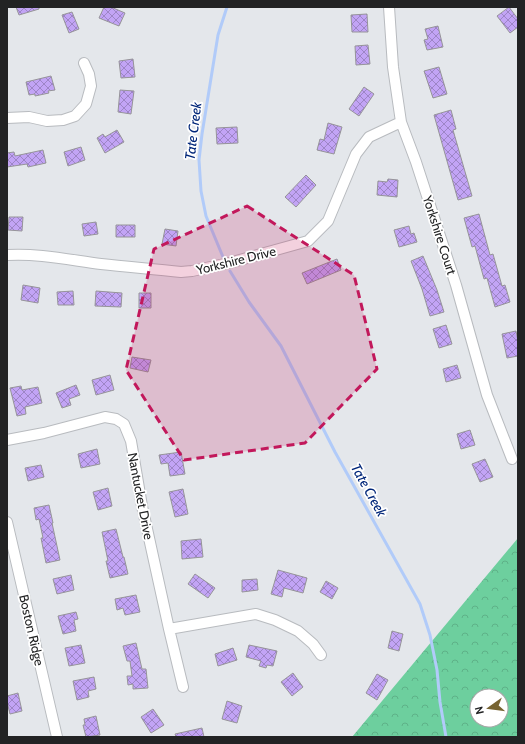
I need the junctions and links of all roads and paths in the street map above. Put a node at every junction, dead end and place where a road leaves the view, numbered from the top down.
1 (389, 7) edge
2 (84, 62) dead end
3 (7, 118) edge
4 (401, 122) junction
5 (7, 255) edge
6 (7, 440) edge
7 (512, 459) dead end
8 (7, 522) edge
9 (169, 629) junction
10 (321, 654) dead end
11 (183, 687) dead end
12 (57, 737) edge

1 - 4 street, Yorkshire Court
2 - 3 street
4 - 5 street, Yorkshire Drive
4 - 7 street, Yorkshire Court
6 - 9 street, Nantucket Drive
8 - 12 street, Boston Ridge
9 - 10 street
9 - 11 street, Nantucket Drive

